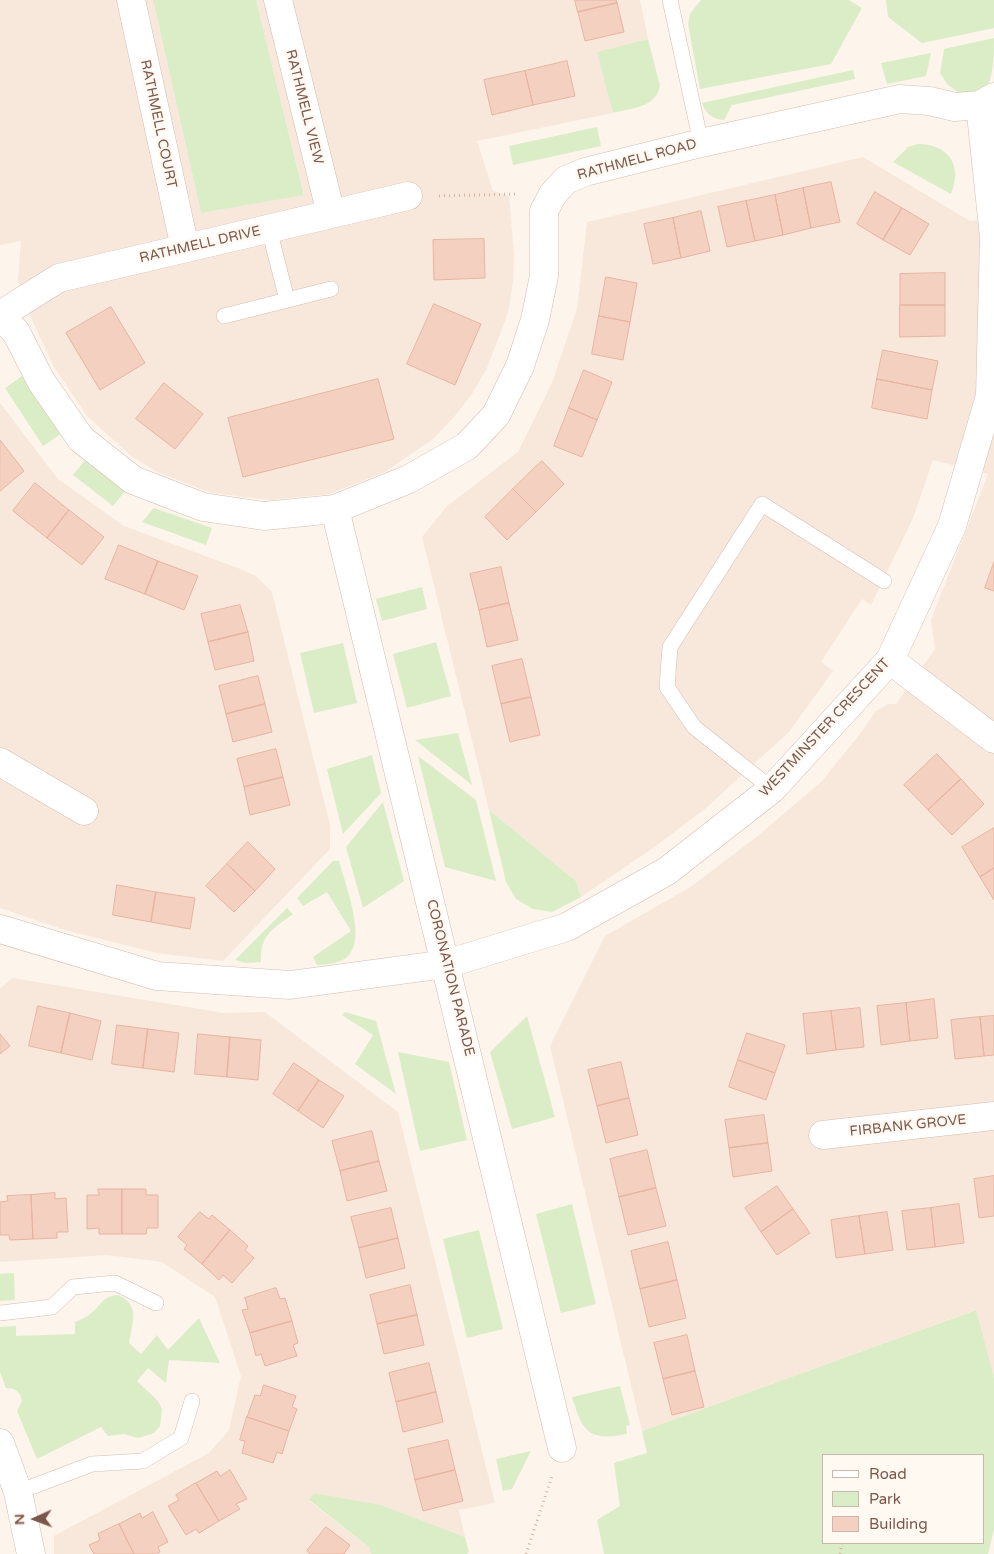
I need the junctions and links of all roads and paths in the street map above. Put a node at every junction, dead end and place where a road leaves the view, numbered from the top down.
1 (131, 0) edge
2 (278, 0) edge
3 (670, 0) edge
4 (987, 101) edge
5 (700, 143) junction
6 (553, 194) junction
7 (408, 196) joint
8 (331, 214) junction
9 (269, 229) junction
10 (185, 248) junction
11 (331, 289) dead end
12 (287, 300) junction
13 (0, 315) edge
14 (224, 316) dead end
15 (335, 509) junction
16 (884, 581) dead end
17 (890, 660) junction
18 (994, 739) edge
19 (0, 762) edge
20 (772, 789) junction
21 (84, 811) dead end
22 (0, 930) edge
23 (446, 964) junction
24 (994, 1116) edge
25 (823, 1135) dead end
26 (156, 1303) dead end
27 (0, 1313) edge
28 (192, 1401) dead end
29 (0, 1443) edge
30 (562, 1448) joint
31 (18, 1492) junction
32 (31, 1554) edge
33 (526, 1554) edge

1 - 10 street, RATHMELL COURT
2 - 8 street, RATHMELL VIEW
3 - 5 lane
4 - 5 street, RATHMELL ROAD
4 - 17 street, WESTMINSTER CRESCENT
5 - 6 street, RATHMELL ROAD
6 - 7 path
6 - 15 street, RATHMELL ROAD
7 - 8 street, RATHMELL DRIVE
8 - 9 street, RATHMELL DRIVE
9 - 10 street, RATHMELL DRIVE
9 - 12 lane
10 - 13 street, RATHMELL DRIVE
11 - 12 lane
12 - 14 lane
13 - 15 street, RATHMELL ROAD
15 - 23 street, CORONATION PARADE
16 - 20 lane
17 - 18 street
17 - 20 street, WESTMINSTER CRESCENT
19 - 21 street
20 - 23 street, WESTMINSTER CRESCENT
22 - 23 street, WESTMINSTER CRESCENT
23 - 30 street, CORONATION PARADE
24 - 25 street, FIRBANK GROVE
26 - 27 lane
28 - 31 lane
29 - 31 street
30 - 33 path
31 - 32 street

